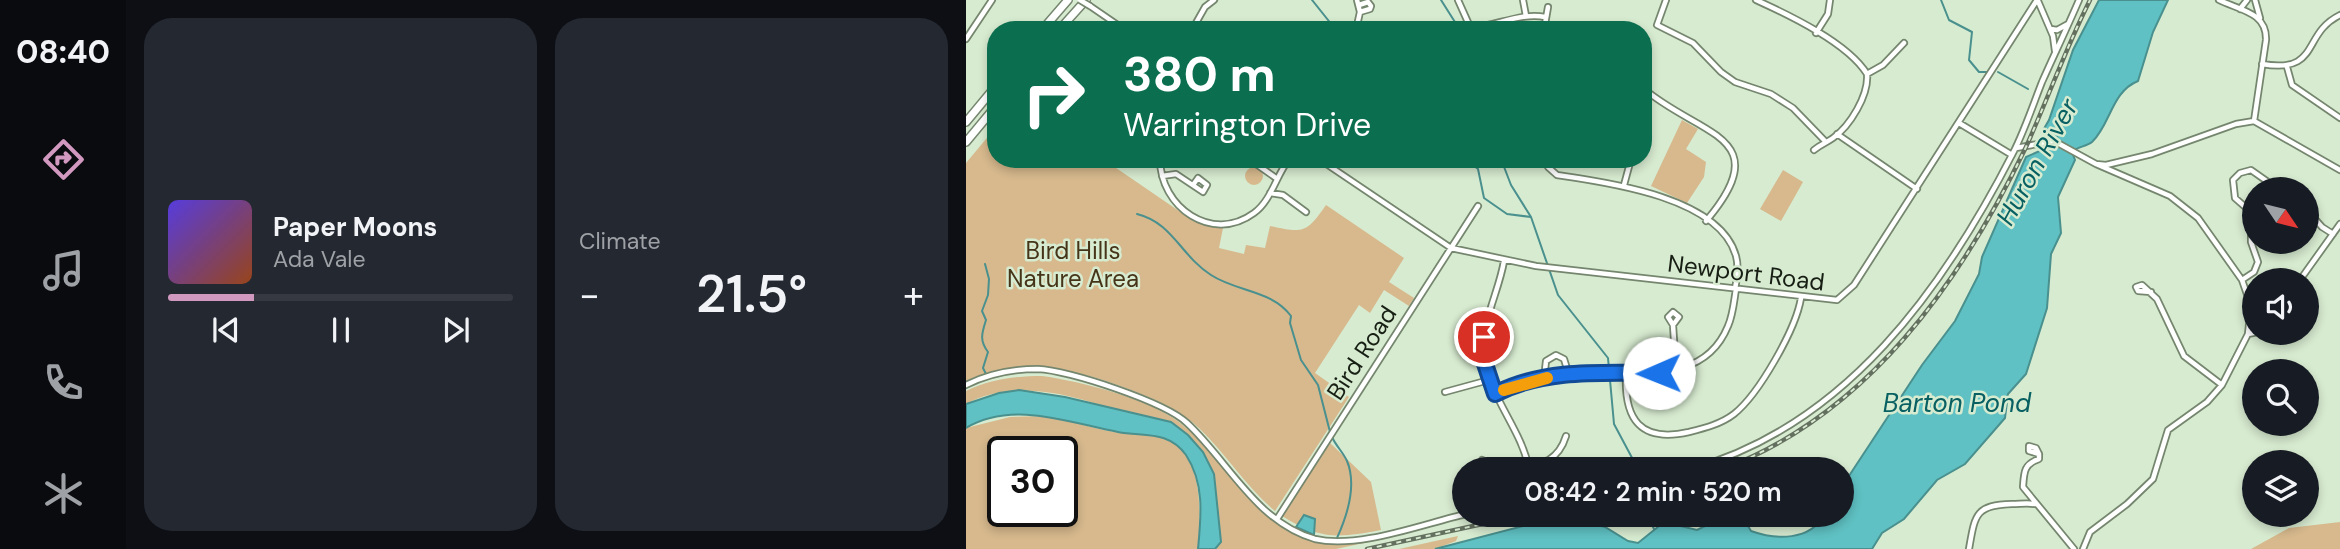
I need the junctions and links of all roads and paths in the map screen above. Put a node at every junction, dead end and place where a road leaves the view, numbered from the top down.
1 (992, 0) edge
2 (1068, 0) edge
3 (1080, 0) edge
4 (1214, 0) edge
5 (1458, 0) edge
6 (1523, 0) edge
7 (1666, 0) edge
8 (1756, 0) edge
9 (1830, 0) edge
10 (2037, 0) edge
11 (2079, 0) edge
12 (2219, 0) edge
13 (2247, 0) edge
14 (2255, 0) edge
15 (1358, 2) edge
16 (1088, 3) edge
17 (1548, 7) dead end
18 (2240, 9) junction
19 (1360, 12) junction
20 (2340, 15) edge
21 (1526, 16) junction
22 (1545, 17) junction
23 (2260, 18) junction
24 (1050, 21) edge
25 (1069, 21) edge
26 (1113, 21) edge
27 (1197, 21) edge
28 (1358, 21) edge
29 (1467, 21) edge
30 (1511, 21) edge
31 (1545, 21) edge
32 (2069, 23) junction
33 (2050, 29) junction
34 (1816, 33) junction
35 (966, 39) edge
36 (1903, 43) dead end
37 (2055, 52) junction
38 (2262, 64) junction
39 (2287, 67) junction
40 (1867, 75) junction
41 (1652, 95) edge
42 (987, 97) edge
43 (987, 117) edge
44 (2340, 118) edge
45 (2254, 121) junction
46 (966, 122) edge
47 (1959, 123) junction
48 (1837, 134) junction
49 (1824, 141) junction
50 (966, 142) edge
51 (2016, 148) junction
52 (1814, 150) dead end
53 (2012, 155) junction
54 (2096, 164) junction
55 (2339, 166) edge
56 (1161, 168) edge
57 (1262, 168) edge
58 (1283, 168) edge
59 (1332, 168) edge
60 (1549, 168) edge
61 (1629, 168) edge
62 (1162, 176) junction
63 (2261, 177) edge
64 (1276, 178) junction
65 (1193, 185) junction
66 (1624, 185) junction
67 (1917, 189) junction
68 (1270, 193) junction
69 (2242, 205) edge
70 (1478, 206) dead end
71 (1306, 212) dead end
72 (1242, 221) junction
73 (1706, 221) junction
74 (2319, 224) edge
75 (2340, 224) edge
76 (1246, 229) dead end
77 (2333, 234) junction
78 (1451, 248) junction
79 (1504, 261) junction
80 (2309, 268) edge
81 (2242, 280) edge
82 (1736, 289) junction
83 (2151, 292) dead end
84 (1801, 298) junction
85 (1672, 325) dead end
86 (2242, 345) edge
87 (1676, 371) junction
88 (1626, 374) junction
89 (1569, 375) junction
90 (1544, 379) junction
91 (1489, 380) junction
92 (966, 385) edge
93 (2222, 385) junction
94 (1445, 392) dead end
95 (1495, 394) junction
96 (1566, 436) dead end
97 (2039, 454) dead end
98 (1526, 457) edge
99 (1555, 457) edge
100 (1724, 457) edge
101 (2035, 504) junction
102 (1452, 517) edge
103 (1277, 519) junction
104 (1969, 549) edge
105 (2074, 549) edge
106 (2083, 549) edge

1 - 35 street
2 - 24 highway
3 - 16 street, bridge
4 - 27 street
5 - 29 street
6 - 21 street
7 - 49 street
8 - 34 street
9 - 34 street
10 - 33 street
10 - 47 street, Newport Road
11 - 32 street
12 - 18 street
13 - 18 street
14 - 23 street
15 - 19 street
15 - 19 street
16 - 25 highway
16 - 26 street
17 - 22 street
18 - 23 street
19 - 28 street
20 - 39 street
21 - 22 street
21 - 30 street
22 - 31 street
23 - 38 street
32 - 33 street
32 - 37 street
33 - 37 street
34 - 40 street
36 - 40 street
37 - 51 street
38 - 39 street
38 - 45 street
39 - 44 street
40 - 48 street
41 - 73 street
42 - 46 highway
43 - 50 highway
45 - 54 street
45 - 55 street
47 - 53 street
47 - 67 street, Newport Road
48 - 49 street
48 - 67 street
49 - 52 street
51 - 53 street
51 - 54 street
53 - 100 street
54 - 81 street
56 - 62 street
57 - 64 street
58 - 64 street
59 - 78 street, Newport Road
60 - 66 street
61 - 66 street
62 - 65 street
62 - 72 street
63 - 69 street
64 - 68 street
65 - 65 street
66 - 73 street
67 - 84 street, Newport Road
68 - 71 street
68 - 72 street
70 - 78 street, Bird Road
72 - 76 street
73 - 82 street
74 - 77 street
75 - 77 street
77 - 80 street
78 - 79 street, Newport Road
78 - 103 street, Bird Road
79 - 82 street, Newport Road
79 - 91 street
82 - 84 street, Newport Road
82 - 87 street
83 - 93 street
84 - 88 street
85 - 87 street
86 - 93 street
87 - 88 street
88 - 89 street
89 - 90 street
89 - 90 street
90 - 95 street
91 - 94 street
91 - 95 street
92 - 103 street
93 - 106 street
95 - 98 street
96 - 99 street
97 - 101 street
101 - 104 street
101 - 105 street
102 - 103 street

